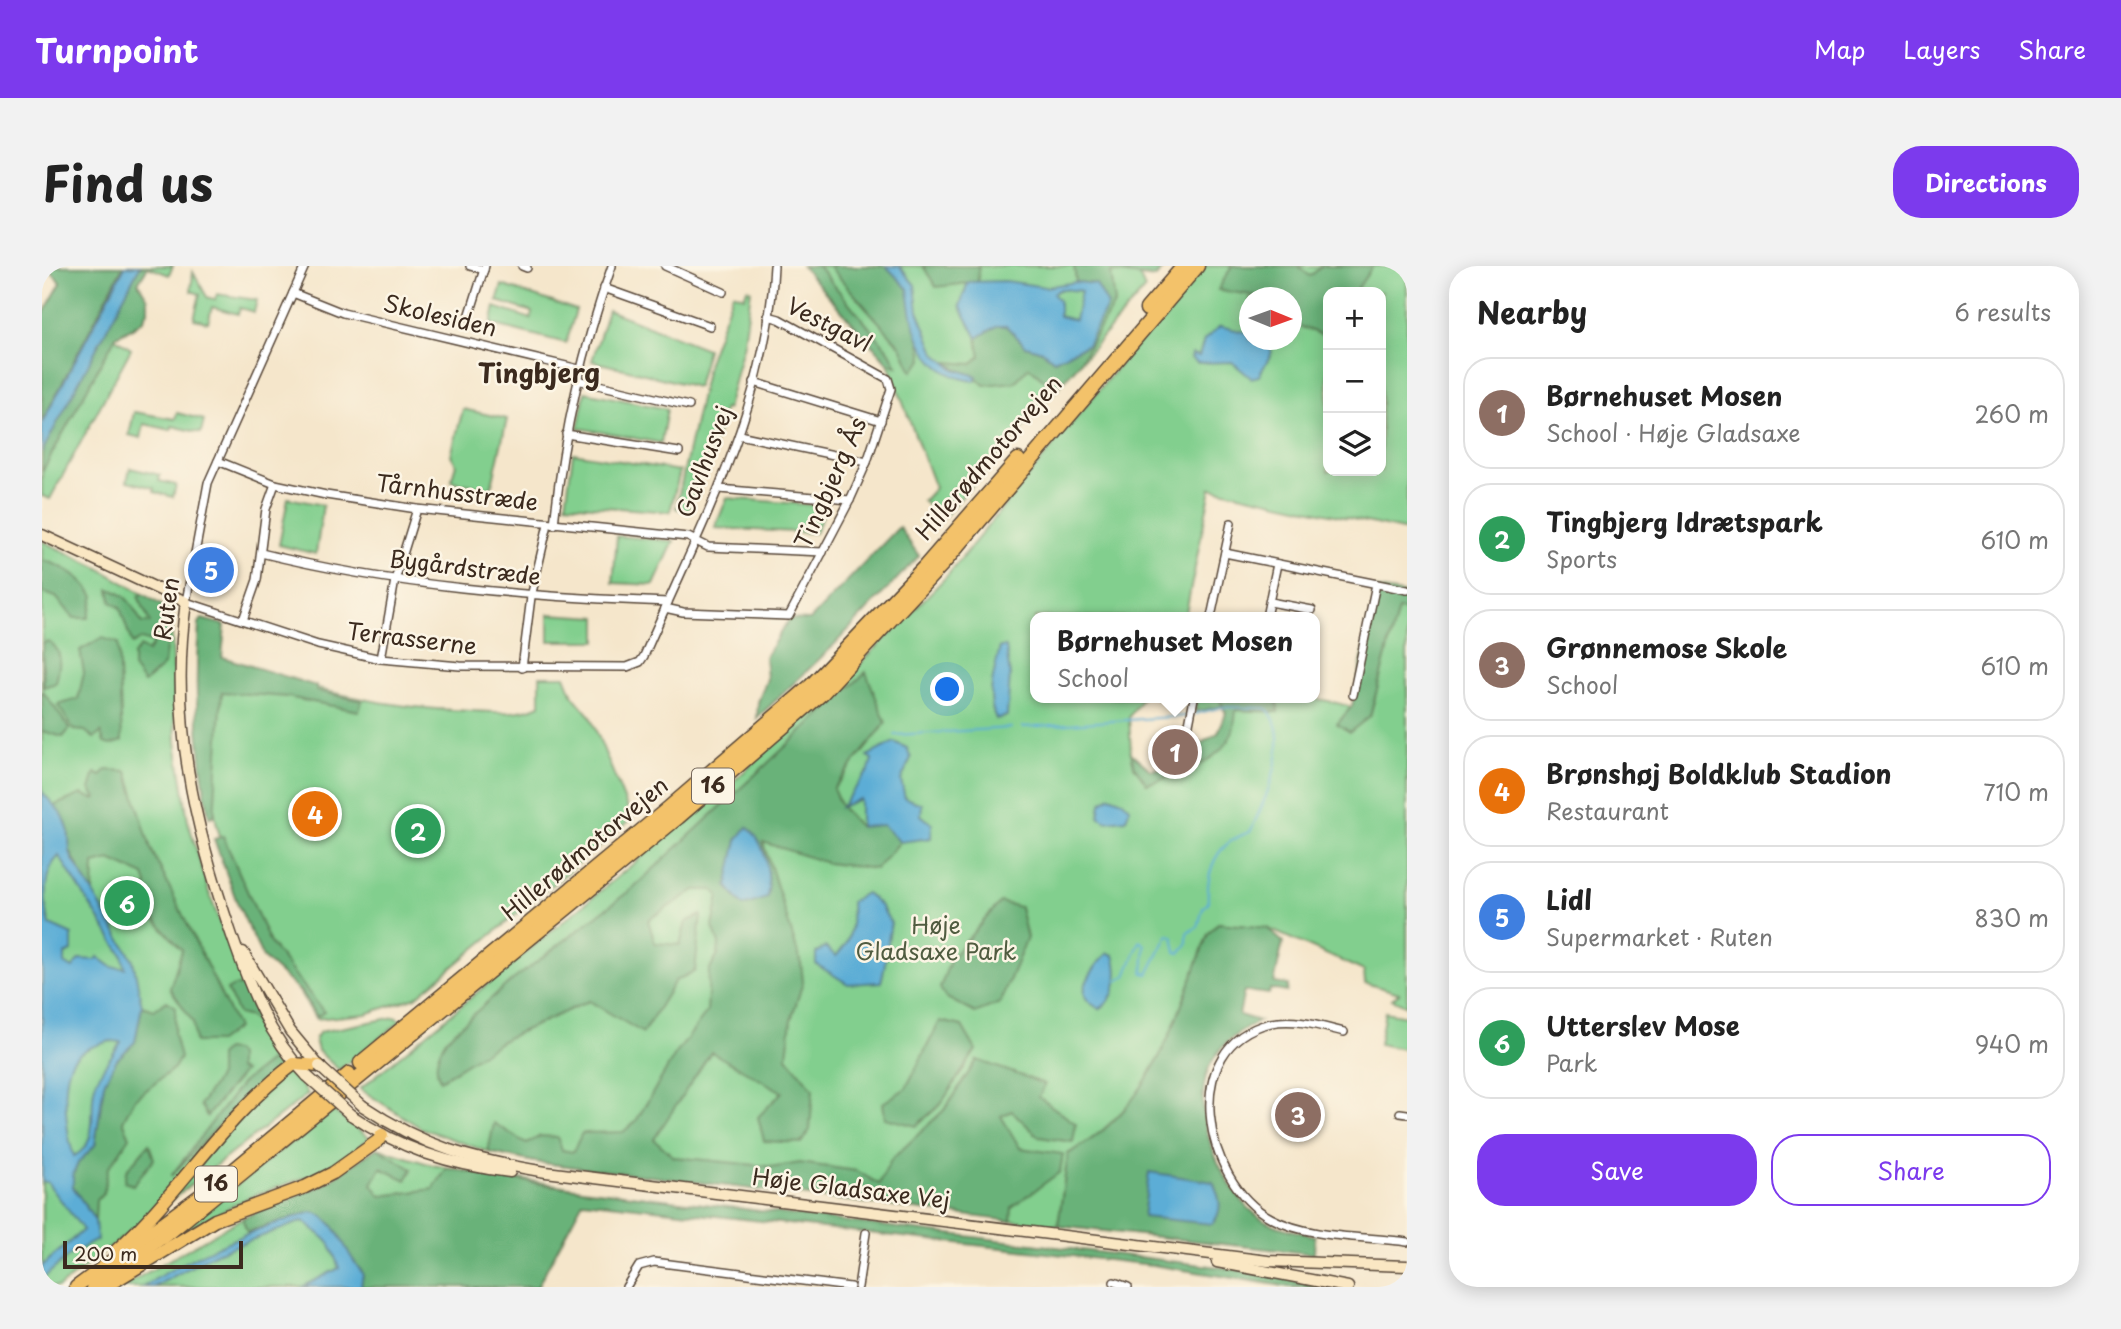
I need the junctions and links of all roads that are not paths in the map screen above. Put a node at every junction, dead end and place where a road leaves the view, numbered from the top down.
1 (305, 266) edge
2 (470, 266) edge
3 (612, 266) edge
4 (665, 266) edge
5 (774, 266) edge
6 (1184, 266) edge
7 (1197, 266) edge
8 (484, 268) edge
9 (604, 288) junction
10 (723, 292) dead end
11 (293, 293) junction
12 (768, 316) junction
13 (469, 317) dead end
14 (710, 326) dead end
15 (579, 369) junction
16 (873, 369) joint
17 (577, 380) junction
18 (754, 383) junction
19 (689, 406) dead end
20 (881, 421) junction
21 (566, 434) junction
22 (738, 435) junction
23 (679, 452) dead end
24 (218, 461) junction
25 (867, 462) junction
26 (275, 484) junction
27 (719, 489) junction
28 (850, 500) junction
29 (416, 509) junction
30 (1231, 523) dead end
31 (551, 524) junction
32 (42, 535) edge
33 (695, 541) junction
34 (823, 552) junction
35 (261, 553) junction
36 (1225, 553) junction
37 (1277, 564) junction
38 (395, 580) junction
39 (1376, 584) junction
40 (1407, 590) edge
41 (531, 597) junction
42 (186, 602) junction
43 (1270, 602) junction
44 (666, 605) junction
45 (1212, 612) edge
46 (1267, 612) edge
47 (1307, 612) edge
48 (789, 616) joint
49 (243, 620) junction
50 (381, 659) junction
51 (640, 662) joint
52 (522, 668) junction
53 (1353, 695) dead end
54 (1194, 703) edge
55 (1188, 729) dead end
56 (230, 931) junction
57 (1344, 1032) dead end
58 (294, 1064) junction
59 (319, 1066) junction
60 (349, 1073) joint
61 (378, 1116) junction
62 (382, 1135) junction
63 (866, 1233) dead end
64 (163, 1237) joint
65 (1407, 1242) edge
66 (1407, 1266) edge
67 (1114, 1282) dead end
68 (76, 1287) edge
69 (93, 1287) edge
70 (105, 1287) edge
71 (626, 1287) edge
72 (850, 1287) edge
73 (858, 1287) edge
74 (1128, 1287) edge
75 (1349, 1287) edge

1 - 11 street, Ruten
2 - 8 street
3 - 9 street
4 - 10 street
5 - 12 street, Gavlhusvej
6 - 60 highway, Hillerødmotorvejen / 16
7 - 64 highway, Hillerødmotorvejen / 16
8 - 13 street
9 - 14 street
9 - 15 street
11 - 15 street, Skolesiden
11 - 24 street, Ruten
12 - 16 street, Vestgavl
12 - 18 street, Gavlhusvej
15 - 17 street
16 - 20 street, Tingbjerg Ås
17 - 19 street
17 - 21 street
18 - 20 street
18 - 22 street, Gavlhusvej
20 - 25 street, Tingbjerg Ås
21 - 23 street
21 - 31 street
22 - 25 street
22 - 27 street, Gavlhusvej
24 - 26 street, Tårnhusstræde
24 - 42 street, Ruten
25 - 28 street, Tingbjerg Ås
26 - 29 street, Tårnhusstræde
26 - 35 street
27 - 28 street
27 - 33 street, Gavlhusvej
28 - 34 street, Tingbjerg Ås
29 - 31 street, Tårnhusstræde
29 - 38 street
30 - 36 street
31 - 33 street, Tårnhusstræde
31 - 41 street
32 - 42 street
33 - 34 street, Tårnhusstræde
33 - 44 street, Gavlhusvej
34 - 48 street, Tingbjerg Ås
35 - 38 street, Bygårdstræde
35 - 49 street
36 - 37 street
36 - 45 street
37 - 39 street
37 - 43 street
38 - 41 street, Bygårdstræde
38 - 50 street
39 - 40 street
39 - 53 street
41 - 44 street, Bygårdstræde
41 - 52 street
42 - 49 street, Terrasserne
42 - 56 street, Ruten
43 - 46 street
43 - 47 street
44 - 48 street, Bygårdstræde
44 - 51 street, Gavlhusvej
49 - 50 street, Terrasserne
50 - 52 street, Terrasserne
51 - 52 street, Terrasserne
54 - 55 street
56 - 58 street, Ruten
56 - 59 street, Ruten
57 - 65 street
58 - 59 main road
58 - 62 street, Høje Gladsaxe Vej, bridge
58 - 68 main road
59 - 61 street, Høje Gladsaxe Vej, bridge
60 - 68 main road, Hillerødmotorvejen / 16
61 - 62 street
61 - 66 street, Høje Gladsaxe Vej
62 - 70 main road
62 - 75 street, Høje Gladsaxe Vej
63 - 73 street
64 - 69 main road, Hillerødmotorvejen / 16
67 - 74 street
71 - 72 street

